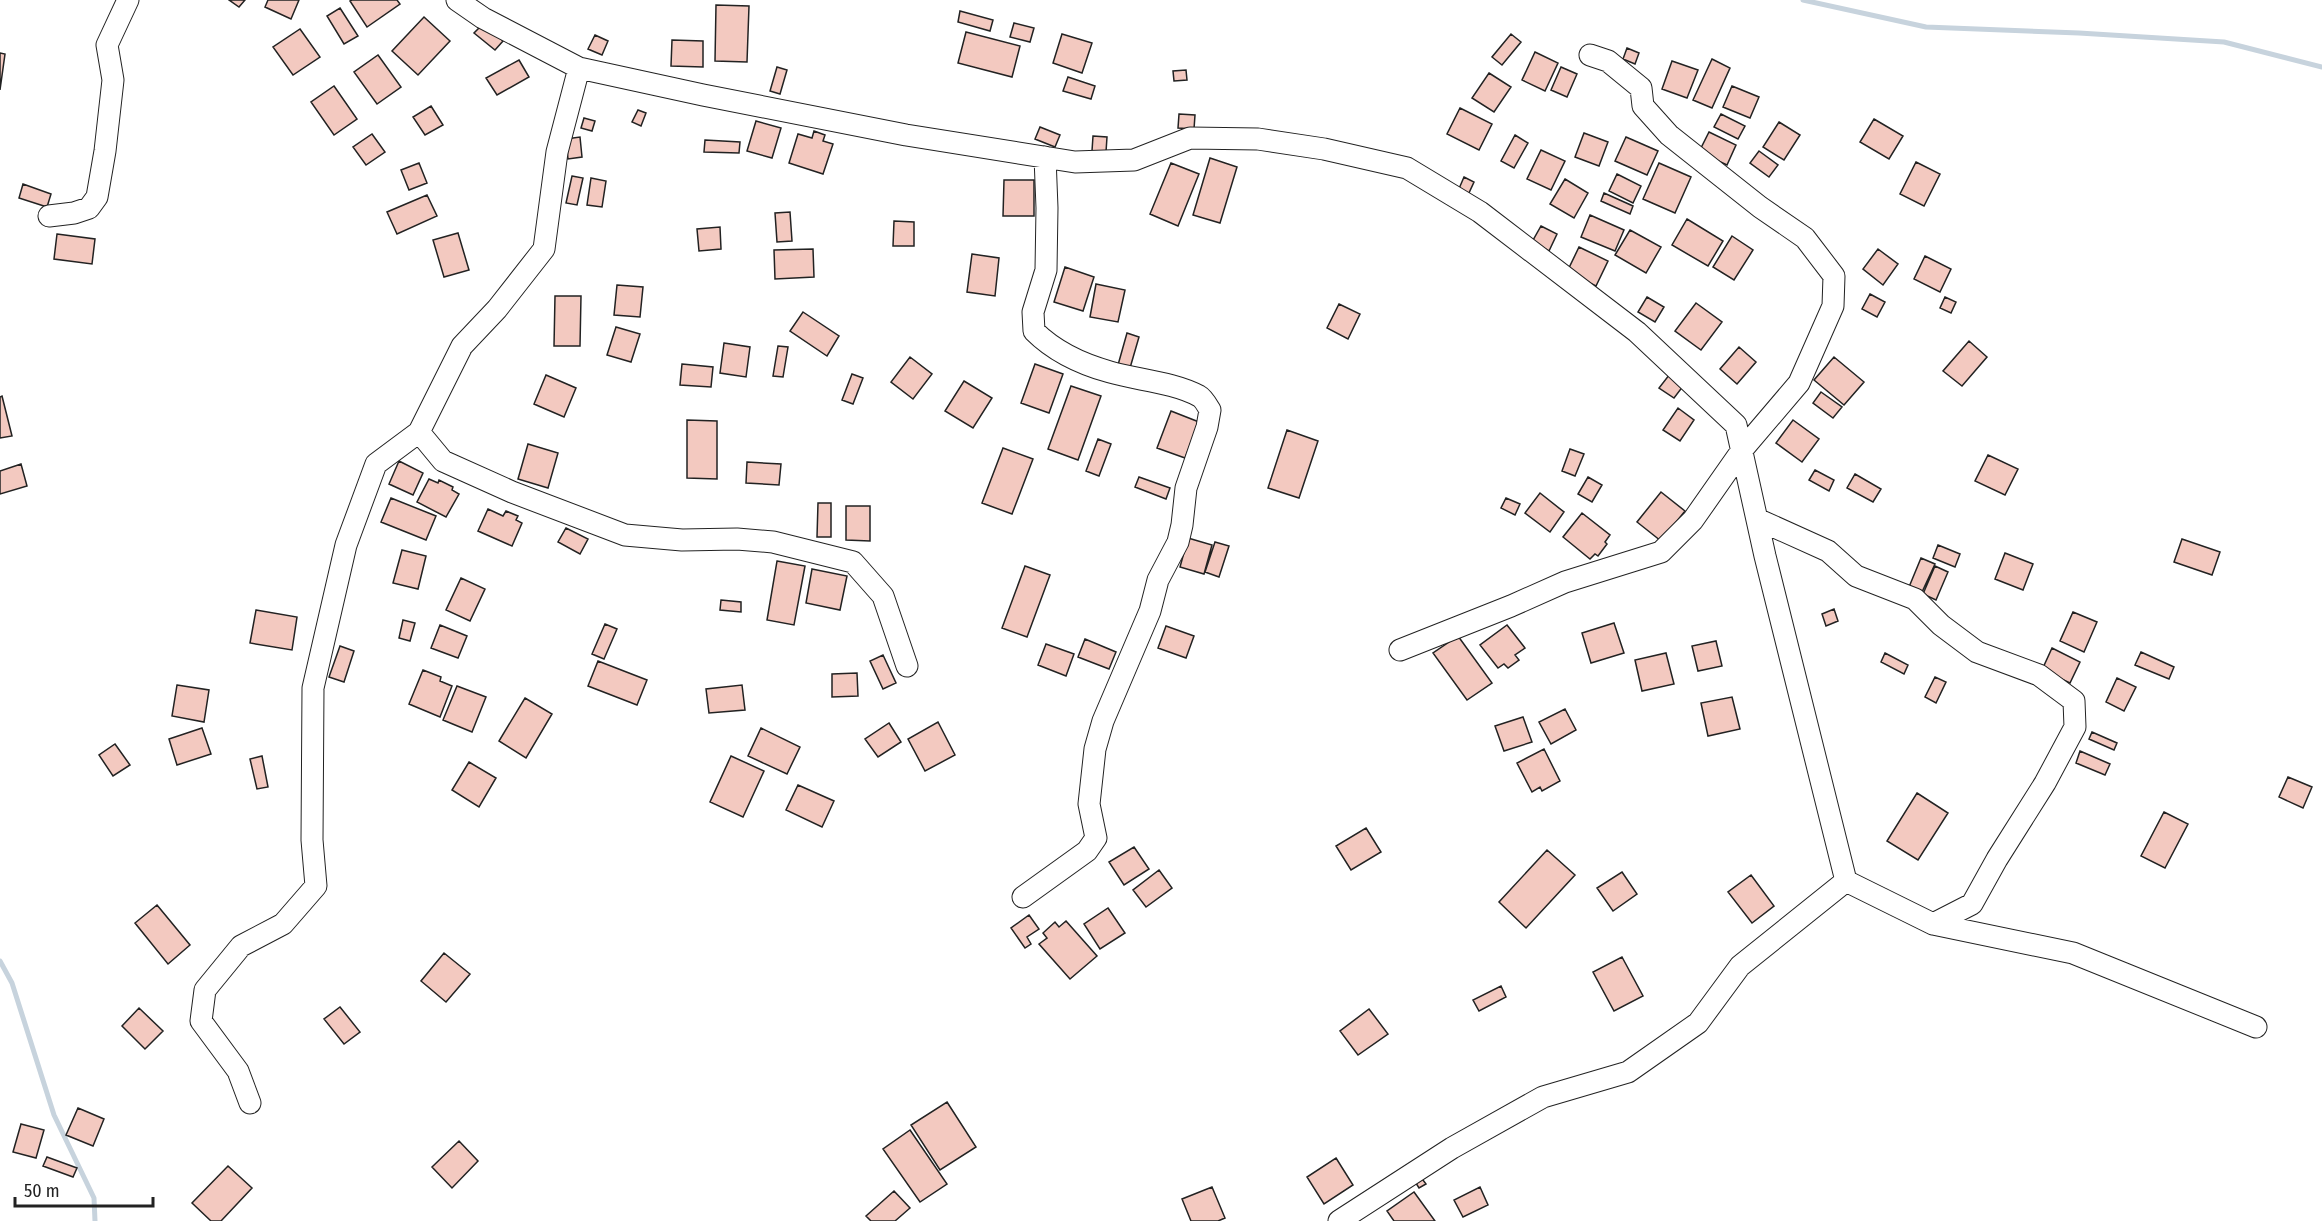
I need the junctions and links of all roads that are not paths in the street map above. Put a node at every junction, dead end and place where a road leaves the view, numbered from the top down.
1 (128, 0) edge
2 (457, 0) edge
3 (1590, 55) dead end
4 (579, 68) junction
5 (1045, 157) junction
6 (49, 216) dead end
7 (419, 432) junction
8 (1742, 450) junction
9 (1757, 519) junction
10 (1400, 650) dead end
11 (908, 666) dead end
12 (1846, 880) junction
13 (1023, 897) dead end
14 (1933, 924) junction
15 (2256, 1027) dead end
16 (250, 1102) dead end
17 (1339, 1221) edge

1 - 6 street
2 - 4 street
3 - 8 street
4 - 5 street
4 - 7 street
5 - 8 street
5 - 13 street
7 - 11 street
7 - 16 street
8 - 9 street
8 - 10 street
9 - 12 street
9 - 14 street
12 - 14 street
12 - 17 street
14 - 15 street

